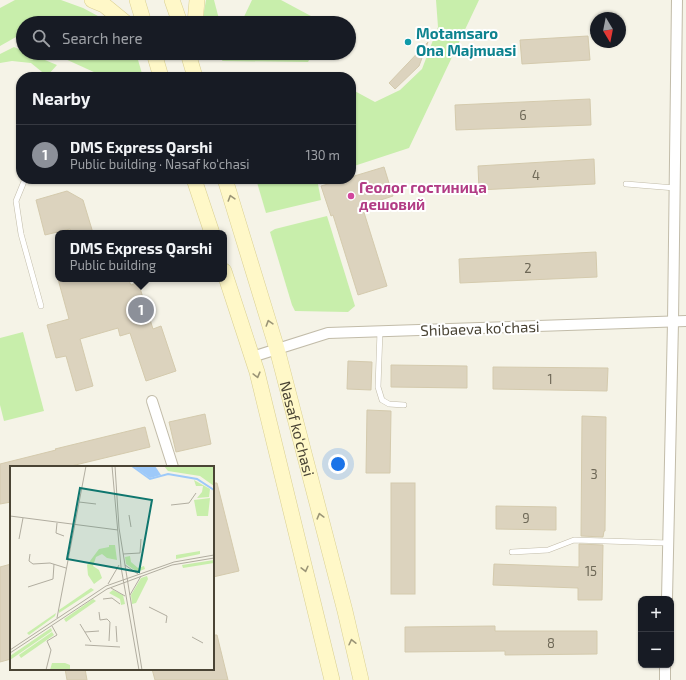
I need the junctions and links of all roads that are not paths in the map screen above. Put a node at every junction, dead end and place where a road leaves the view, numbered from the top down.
1 (92, 0) edge
2 (137, 0) edge
3 (172, 0) edge
4 (197, 0) edge
5 (677, 0) edge
6 (117, 16) edge
7 (142, 16) edge
8 (178, 16) edge
9 (196, 16) edge
10 (152, 60) edge
11 (156, 60) edge
12 (190, 60) edge
13 (194, 60) edge
14 (159, 72) edge
15 (159, 72) edge
16 (194, 72) edge
17 (194, 72) edge
18 (23, 184) edge
19 (196, 184) edge
20 (227, 184) edge
21 (626, 184) dead end
22 (675, 188) junction
23 (211, 230) edge
24 (227, 280) edge
25 (41, 306) dead end
26 (686, 321) edge
27 (673, 322) junction
28 (380, 331) junction
29 (277, 349) junction
30 (252, 358) junction
31 (152, 401) dead end
32 (404, 405) dead end
33 (173, 466) edge
34 (668, 543) junction
35 (512, 552) dead end
36 (666, 596) edge
37 (665, 668) edge
38 (332, 680) edge
39 (361, 680) edge
40 (665, 680) edge

1 - 6 main road
2 - 7 main road
3 - 8 main road
4 - 9 main road
5 - 22 street
10 - 14 main road
11 - 15 main road
12 - 16 main road
13 - 17 main road
18 - 25 lane
19 - 23 main road
29 -> 20 main road, Nasaf ko‘chasi
21 - 22 lane
22 - 27 street
24 - 30 main road, Nasaf ko‘chasi
26 - 27 street, Shibaeva ko'chasi
27 - 28 street, Shibaeva ko'chasi
27 - 34 street
28 - 29 street, Shibaeva ko'chasi
28 - 32 lane
29 - 30 street, Shibaeva ko'chasi
39 -> 29 main road, Nasaf ko‘chasi
30 -> 38 main road, Nasaf ko‘chasi
31 - 33 street
34 - 35 lane
34 - 36 street
37 - 40 street

